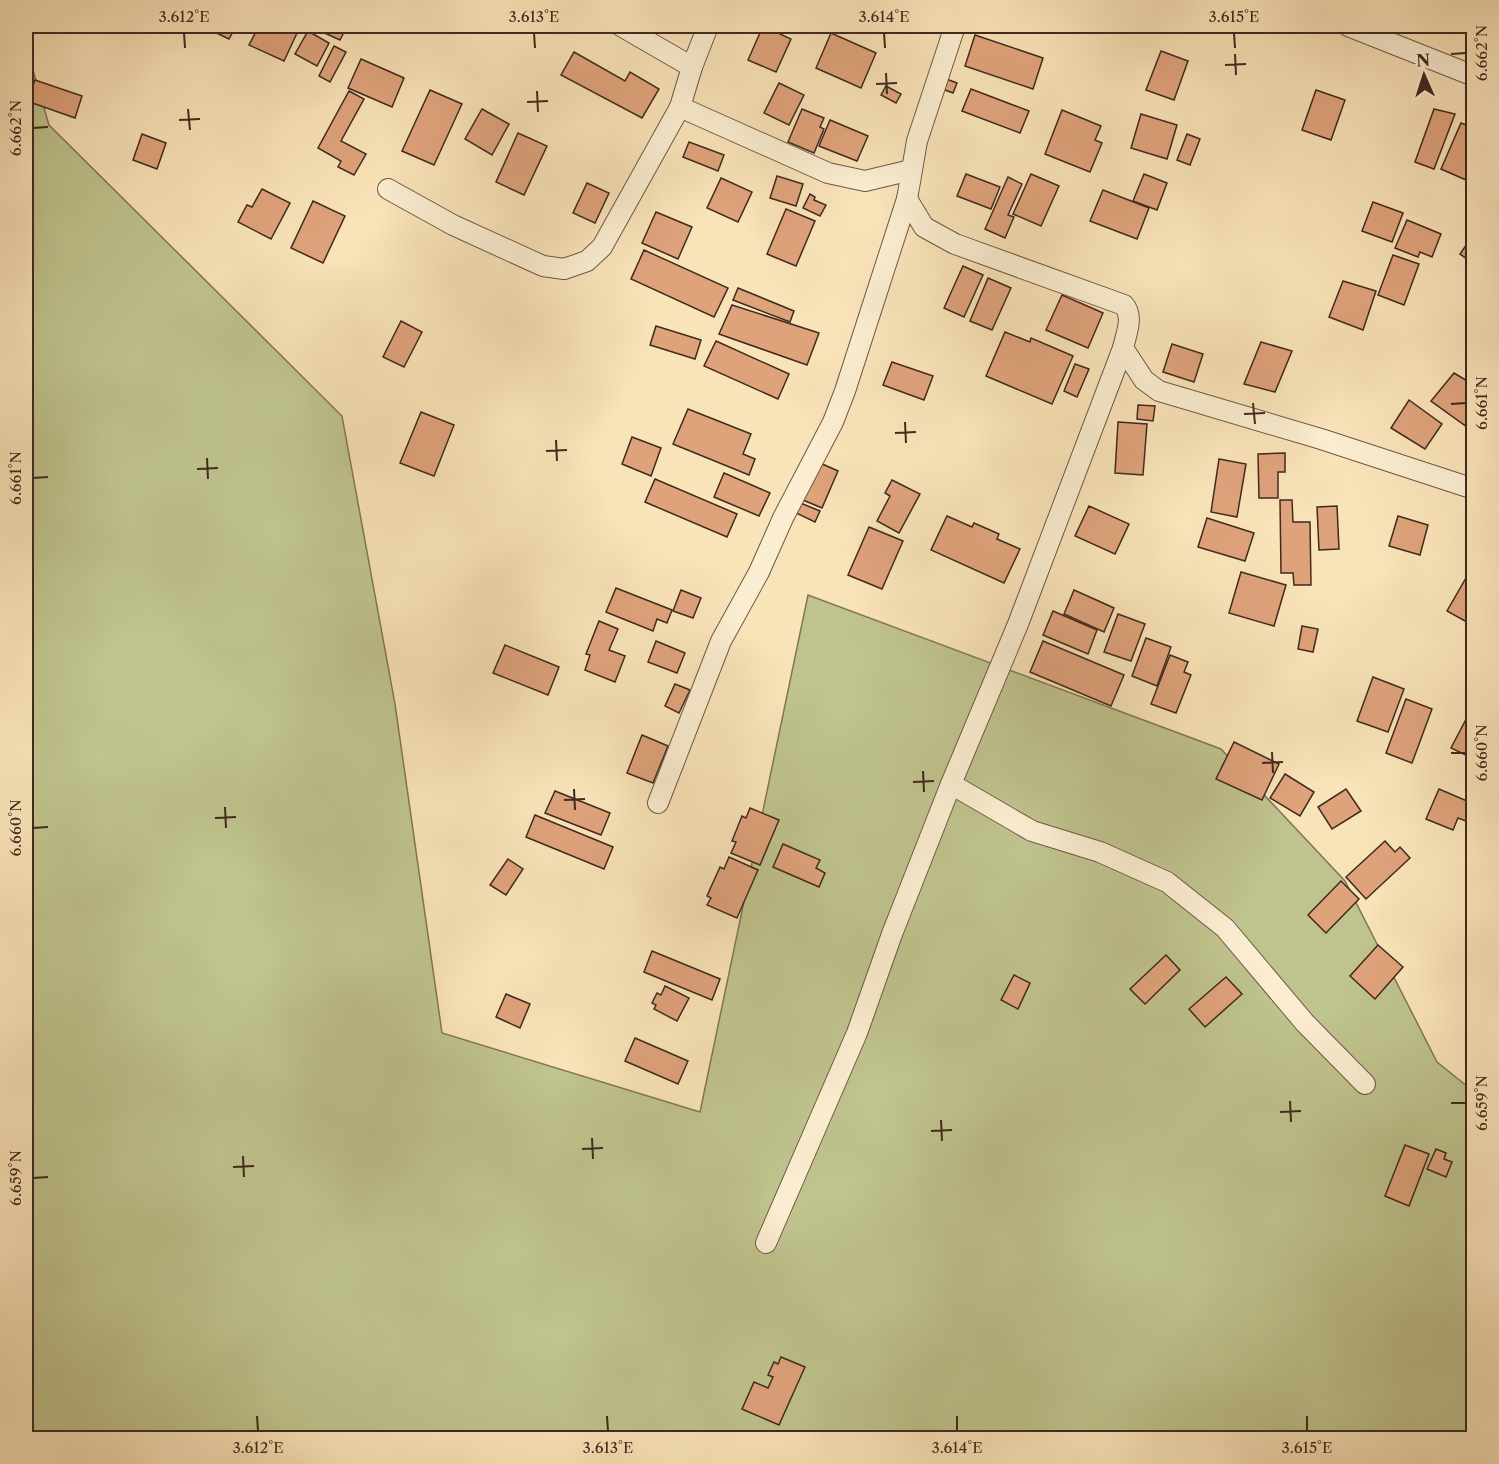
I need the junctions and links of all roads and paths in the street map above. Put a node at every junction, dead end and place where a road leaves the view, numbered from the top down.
1 (621, 26) edge
2 (708, 26) edge
3 (955, 26) edge
4 (1348, 26) edge
5 (692, 67) junction
6 (1473, 76) edge
7 (680, 107) junction
8 (911, 170) junction
9 (388, 189) dead end
10 (907, 199) junction
11 (1123, 348) junction
12 (1473, 489) edge
13 (951, 784) junction
14 (658, 803) dead end
15 (1365, 1084) dead end
16 (766, 1243) dead end

1 - 5 street
2 - 5 street
3 - 8 street
4 - 6 street
5 - 7 street
7 - 8 street
7 - 9 street
8 - 10 street
10 - 11 street
10 - 14 street
11 - 12 street
11 - 13 street
13 - 15 street
13 - 16 street

